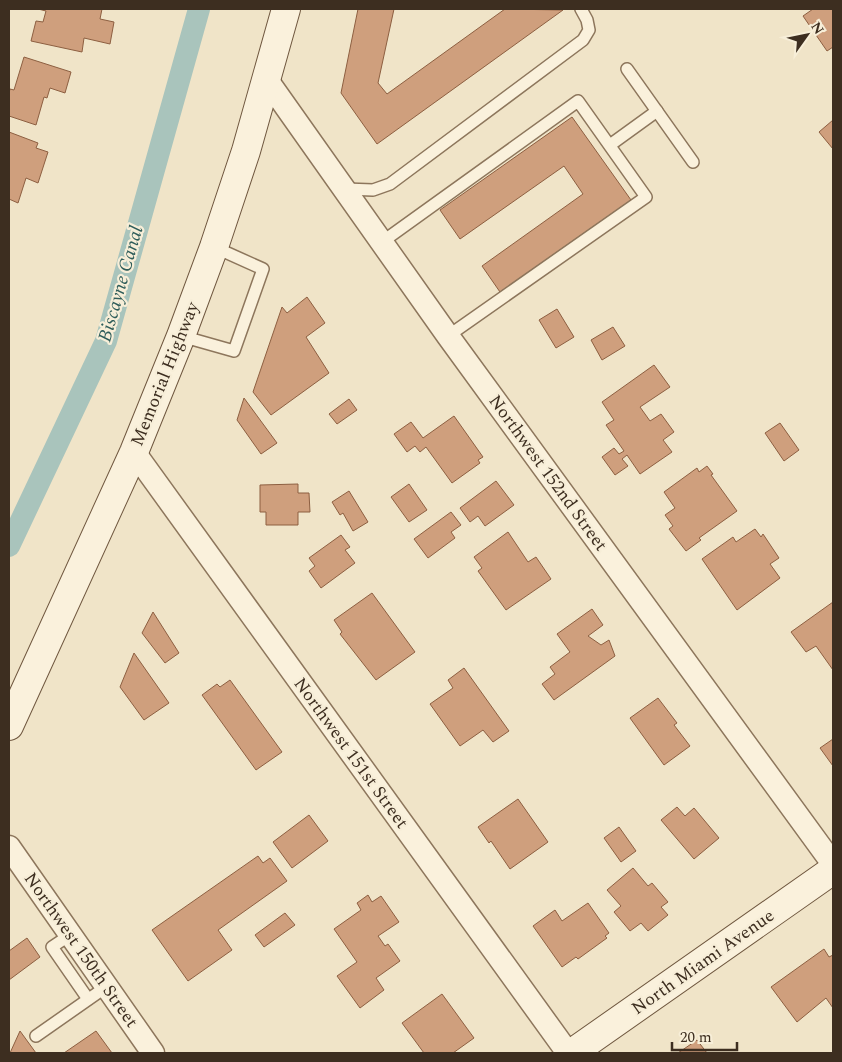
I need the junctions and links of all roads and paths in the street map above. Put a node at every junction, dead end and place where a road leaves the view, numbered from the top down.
1 (286, 9) edge
2 (581, 9) edge
3 (627, 69) dead end
4 (267, 80) junction
5 (657, 112) junction
6 (610, 145) junction
7 (693, 162) dead end
8 (343, 189) junction
9 (382, 242) junction
10 (214, 247) junction
11 (181, 336) junction
12 (448, 336) junction
13 (134, 452) junction
14 (9, 726) edge
15 (9, 847) edge
16 (833, 864) edge
17 (833, 870) edge
18 (70, 935) junction
19 (106, 987) junction
20 (88, 999) junction
21 (36, 1036) dead end
22 (153, 1053) edge
23 (568, 1053) edge
24 (572, 1053) edge

1 - 4 street, Memorial Highway
2 - 8 lane
3 - 5 lane
4 - 8 street, Northwest 152nd Street
4 - 10 street, Memorial Highway
5 - 6 lane
5 - 7 lane
6 - 9 lane
6 - 12 lane
8 - 9 street, Northwest 152nd Street
9 - 12 street, Northwest 152nd Street
10 - 11 street, Memorial Highway
10 - 11 lane
11 - 13 street, Memorial Highway
12 - 16 street, Northwest 152nd Street
13 - 14 street, Memorial Highway
13 - 23 street, Northwest 151st Street
15 - 18 street, Northwest 150th Street
17 - 24 street, North Miami Avenue
18 - 19 street, Northwest 150th Street
18 - 20 lane
19 - 20 lane
19 - 22 street, Northwest 150th Street
20 - 21 lane

